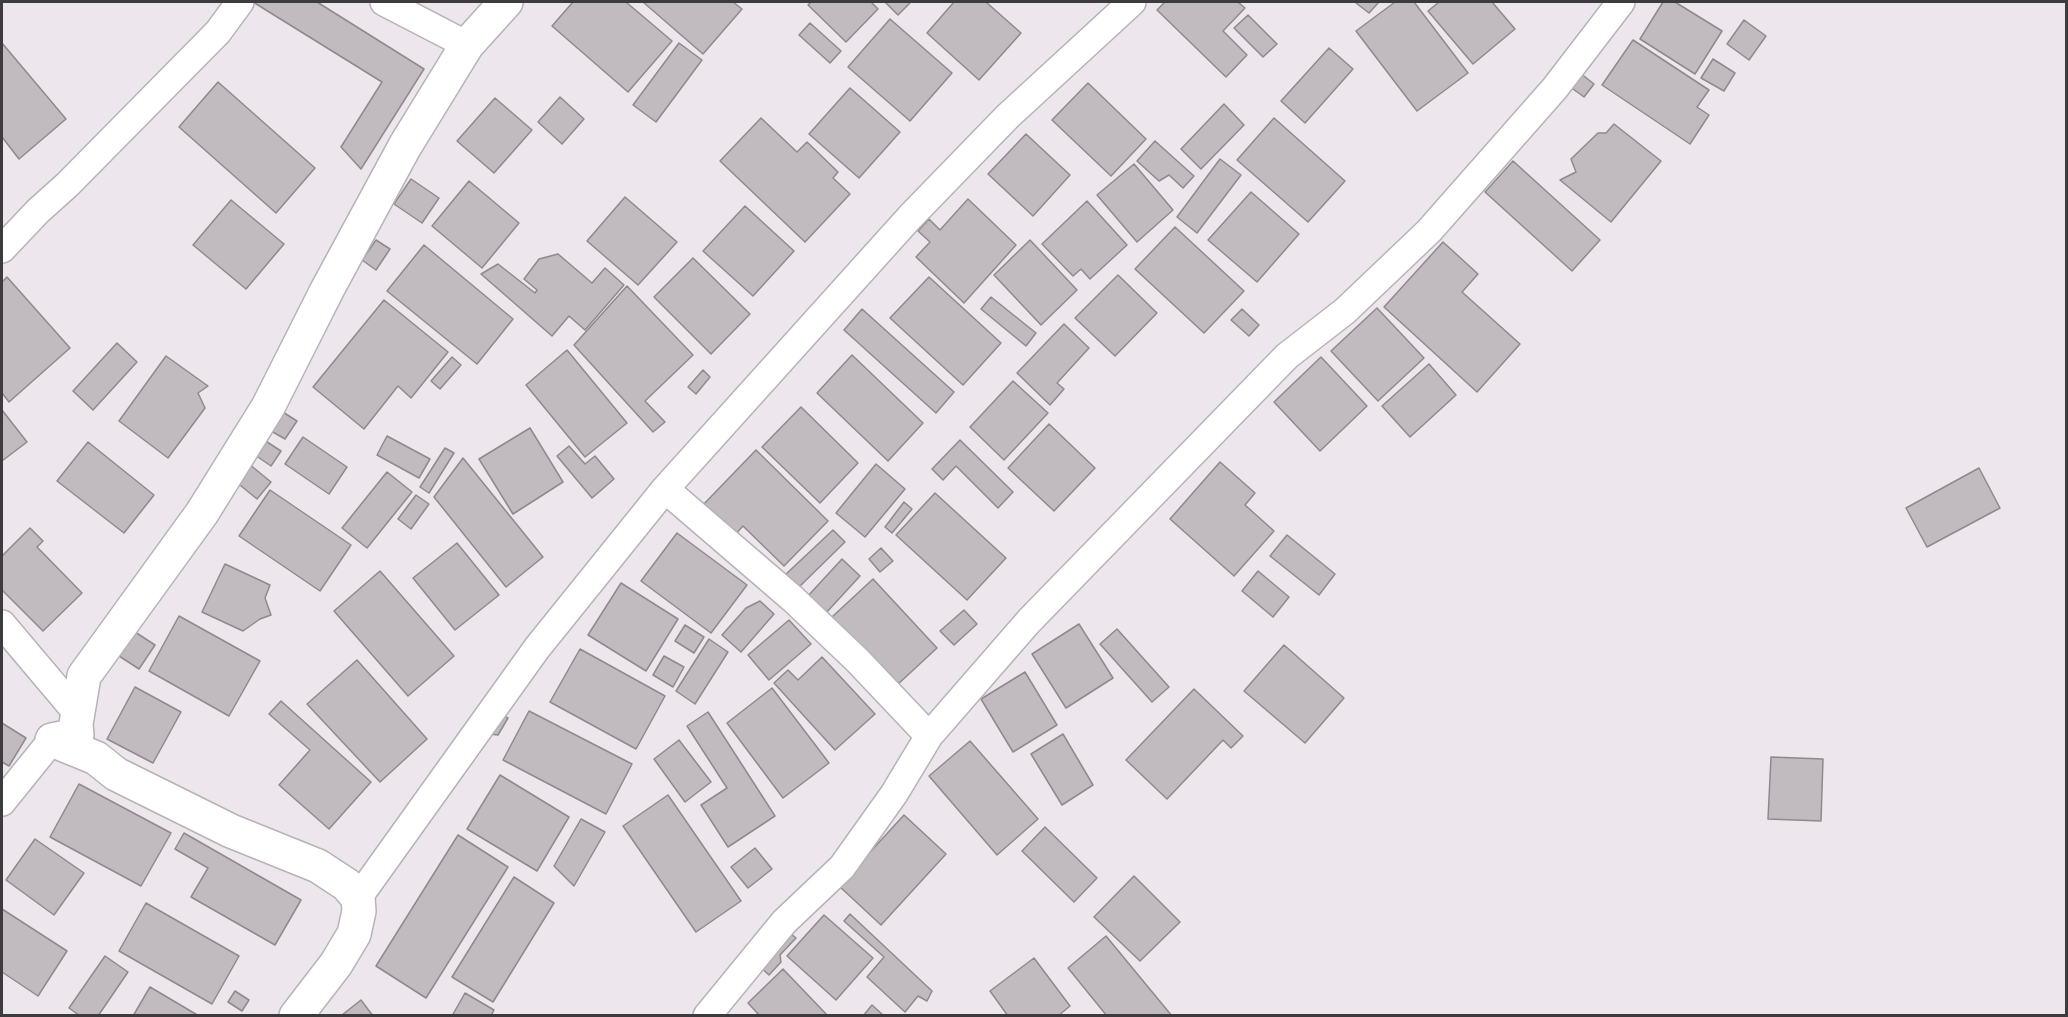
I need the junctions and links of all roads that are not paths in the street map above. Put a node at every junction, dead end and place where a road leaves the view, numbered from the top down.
1 (240, 2) edge
2 (384, 2) edge
3 (506, 2) edge
4 (1132, 2) edge
5 (1621, 2) edge
6 (467, 45) junction
7 (2, 249) edge
8 (665, 489) junction
9 (2, 624) edge
10 (78, 714) junction
11 (929, 736) junction
12 (52, 740) junction
13 (2, 802) edge
14 (358, 898) junction
15 (296, 1016) edge
16 (707, 1016) edge

1 - 7 street
2 - 6 street
3 - 6 street
4 - 8 street
5 - 11 street
6 - 10 street
8 - 11 street
8 - 14 street
9 - 10 street
10 - 12 street
11 - 16 street
12 - 13 street
12 - 14 street
14 - 15 street

